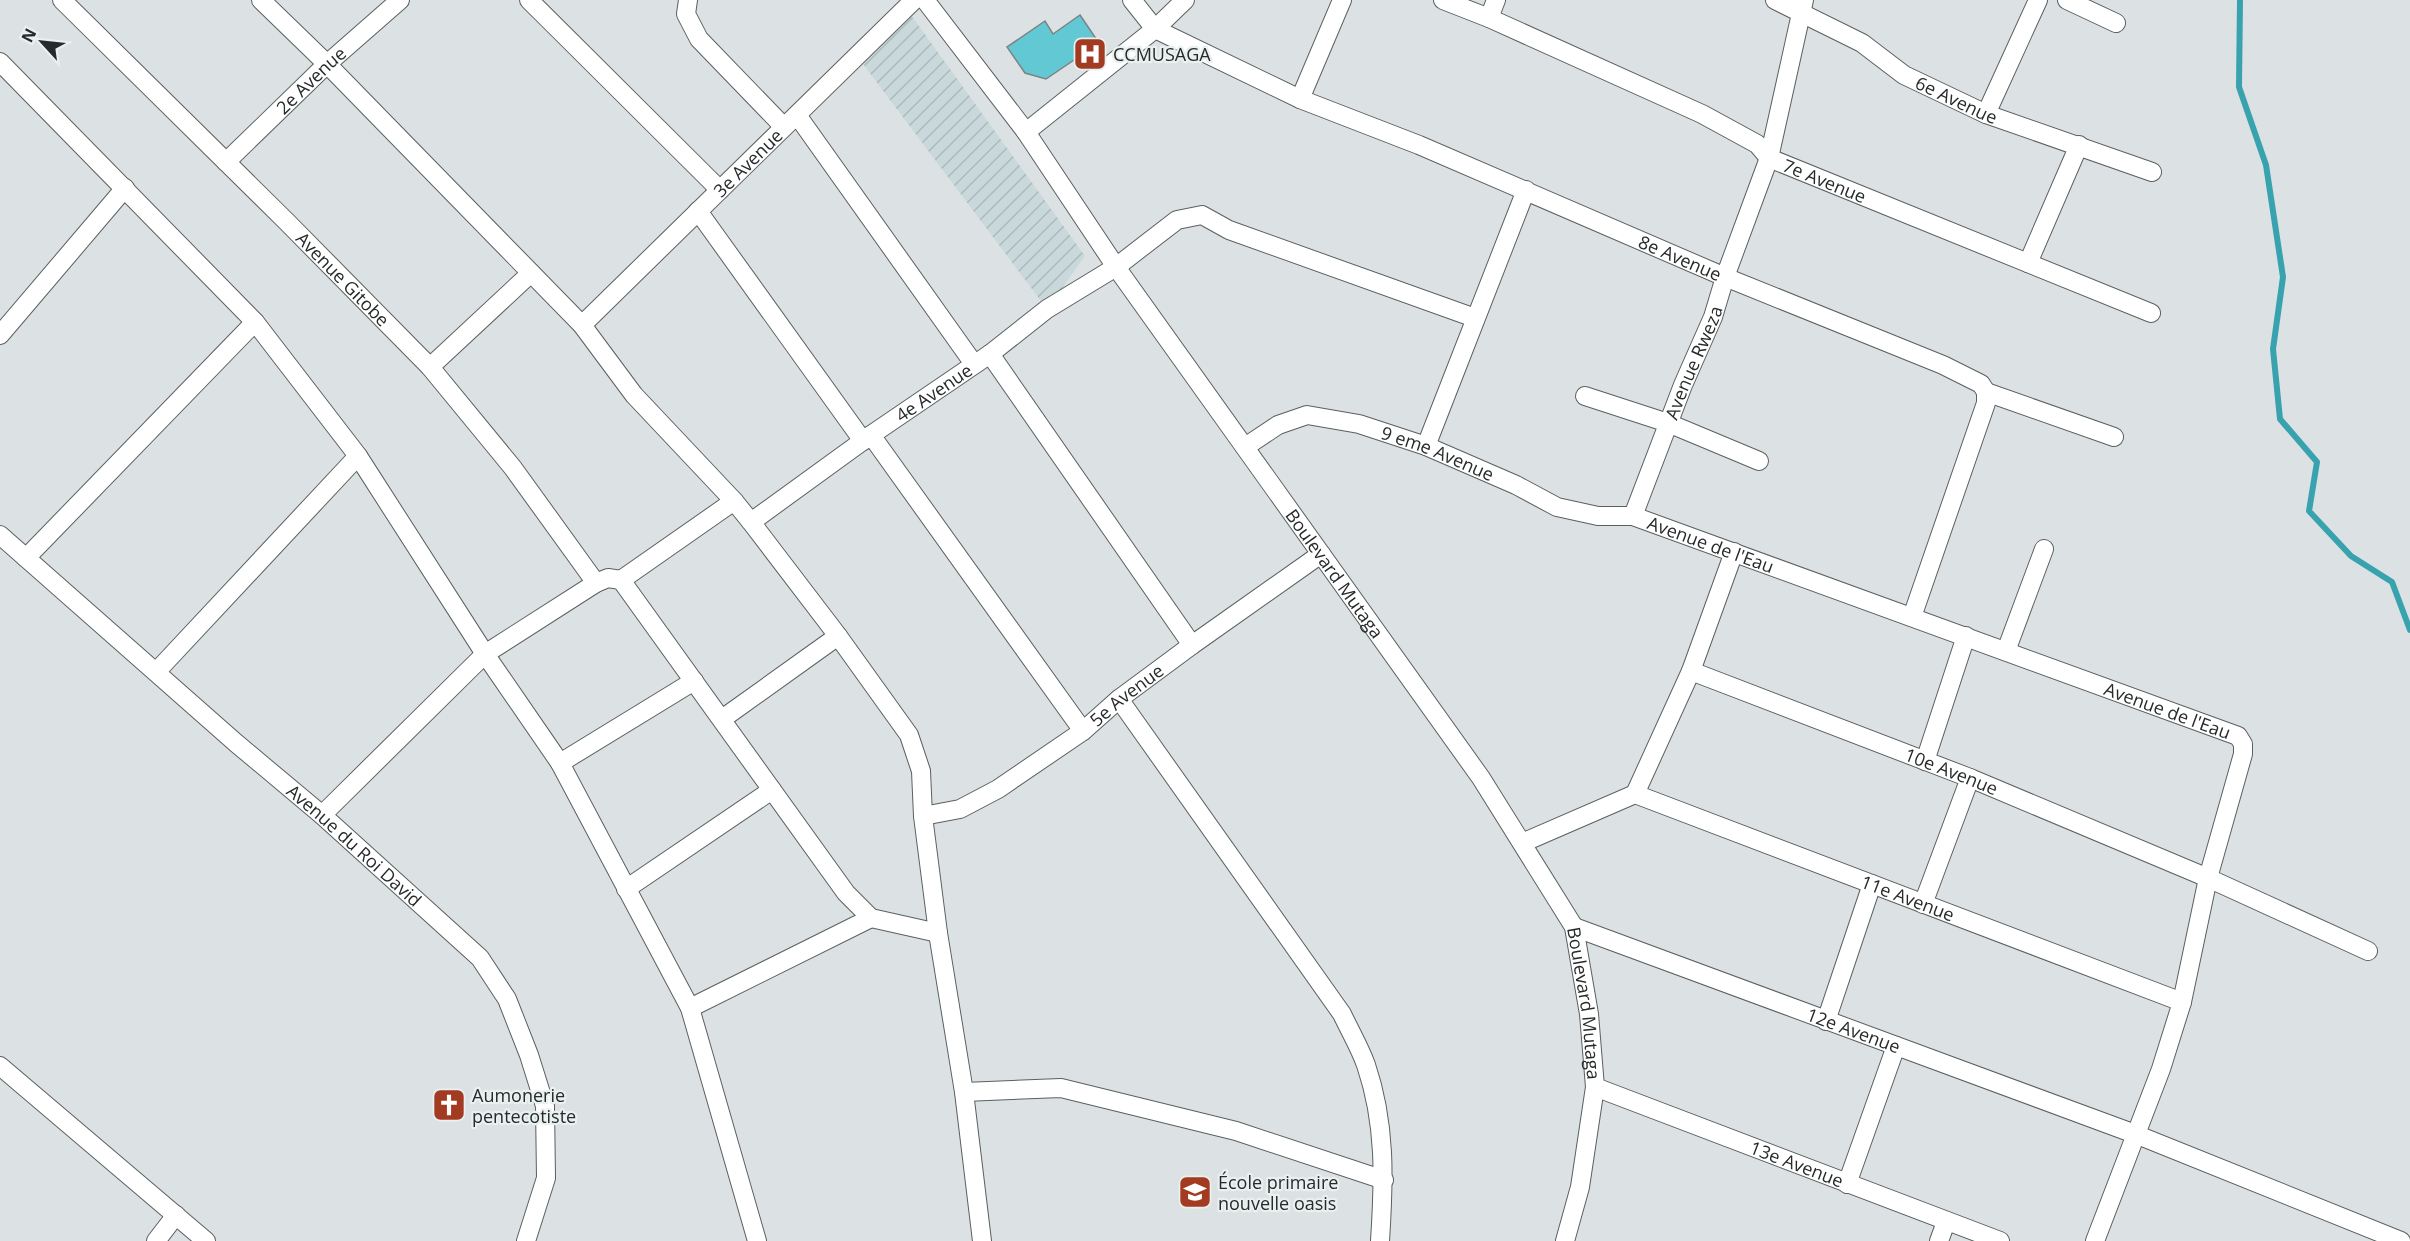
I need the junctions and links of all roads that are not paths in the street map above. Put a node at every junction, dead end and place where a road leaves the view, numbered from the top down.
1 (62, 0) edge
2 (261, 0) edge
3 (400, 0) edge
4 (529, 0) edge
5 (688, 0) edge
6 (914, 0) edge
7 (925, 0) edge
8 (1132, 0) edge
9 (1185, 0) edge
10 (1342, 0) edge
11 (1443, 0) edge
12 (1496, 0) edge
13 (1774, 0) edge
14 (2038, 0) edge
15 (2067, 0) edge
16 (1803, 6) edge
17 (1489, 18) junction
18 (2116, 23) dead end
19 (1155, 29) junction
20 (0, 62) edge
21 (327, 64) junction
22 (1300, 99) junction
23 (1986, 114) junction
24 (790, 121) junction
25 (1026, 132) junction
26 (2079, 145) junction
27 (1768, 158) junction
28 (226, 162) junction
29 (2152, 172) dead end
30 (125, 188) junction
31 (720, 190) junction
32 (1526, 190) junction
33 (698, 211) junction
34 (2028, 263) junction
35 (1116, 267) junction
36 (531, 273) junction
37 (1725, 277) junction
38 (2151, 313) dead end
39 (1475, 318) junction
40 (255, 322) junction
41 (582, 325) junction
42 (0, 335) edge
43 (990, 354) junction
44 (974, 364) junction
45 (430, 368) junction
46 (1986, 392) junction
47 (1585, 396) dead end
48 (1668, 423) junction
49 (2114, 437) dead end
50 (867, 438) junction
51 (1426, 446) junction
52 (1245, 447) junction
53 (358, 456) junction
54 (1759, 461) dead end
55 (734, 501) junction
56 (1633, 516) junction
57 (751, 522) junction
58 (0, 535) edge
59 (2044, 549) dead end
60 (1734, 552) junction
61 (1321, 554) junction
62 (26, 558) junction
63 (621, 580) junction
64 (596, 584) junction
65 (1912, 617) junction
66 (838, 636) junction
67 (1966, 636) junction
68 (1192, 645) junction
69 (2006, 651) junction
70 (485, 654) junction
71 (157, 671) junction
72 (1691, 671) junction
73 (694, 681) junction
74 (1119, 699) junction
75 (722, 719) junction
76 (1083, 731) junction
77 (1924, 761) junction
78 (560, 763) junction
79 (1970, 778) junction
80 (772, 790) junction
81 (1635, 794) junction
82 (322, 815) junction
83 (923, 816) junction
84 (1522, 843) junction
85 (2208, 878) junction
86 (1872, 884) junction
87 (626, 889) junction
88 (1923, 904) junction
89 (871, 918) junction
90 (1574, 927) junction
91 (938, 933) junction
92 (2368, 951) dead end
93 (2182, 1002) junction
94 (690, 1008) junction
95 (1826, 1021) junction
96 (1896, 1046) junction
97 (0, 1066) edge
98 (1594, 1087) junction
99 (964, 1092) junction
100 (2135, 1134) junction
101 (1384, 1180) junction
102 (1847, 1184) junction
103 (176, 1215) junction
104 (1946, 1222) junction
105 (156, 1241) edge
106 (206, 1241) edge
107 (526, 1241) edge
108 (757, 1241) edge
109 (982, 1241) edge
110 (1380, 1241) edge
111 (1565, 1241) edge
112 (1939, 1241) edge
113 (2000, 1241) edge
114 (2095, 1241) edge
115 (2401, 1241) edge

1 - 28 street, Avenue Gitobe
2 - 21 street
3 - 21 street, 2e Avenue
4 - 31 street
5 - 24 street
6 - 24 street, 3e Avenue
7 - 25 street, Boulevard Mutaga
8 - 19 street
9 - 19 street
10 - 22 street
11 - 17 street, 7e Avenue
12 - 17 street
13 - 16 street, 6e Avenue
14 - 23 street
15 - 18 street
16 - 23 street, 6e Avenue
16 - 27 street, Avenue Rweza
17 - 27 street, 7e Avenue
19 - 22 street, 8e Avenue
19 - 25 street
20 - 30 street
21 - 28 street, 2e Avenue
21 - 36 street
22 - 32 street, 8e Avenue
23 - 26 street, 6e Avenue
24 - 31 street, 3e Avenue
24 - 44 street
25 - 35 street, Boulevard Mutaga
26 - 29 street, 6e Avenue
26 - 34 street
27 - 34 street, 7e Avenue
27 - 37 street, Avenue Rweza
28 - 45 street, Avenue Gitobe
30 - 40 street
30 - 42 street
31 - 33 street, 3e Avenue
32 - 37 street, 8e Avenue
32 - 39 street
33 - 41 street, 3e Avenue
33 - 50 street
34 - 38 street, 7e Avenue
35 - 39 street, 4e Avenue
35 - 43 street, 4e Avenue
35 - 52 street, Boulevard Mutaga
36 - 41 street
36 - 45 street
37 - 46 street, 8e Avenue
37 - 48 street, Avenue Rweza
39 - 51 street
40 - 53 street
40 - 62 street
41 - 55 street
43 - 44 street, 4e Avenue
43 - 68 street
44 - 50 street, 4e Avenue
45 - 64 street, Avenue Gitobe
46 - 49 street, 8e Avenue
46 - 65 street
47 - 48 street
48 - 54 street
48 - 56 street, Avenue Rweza
50 - 57 street, 4e Avenue
50 - 76 street
51 - 52 street, 9 eme Avenue
51 - 56 street, 9 eme Avenue
52 - 61 street, Boulevard Mutaga
53 - 70 street
53 - 71 street
55 - 57 street
55 - 63 street
56 - 60 street, Avenue de l'Eau
57 - 66 street
58 - 62 street, Avenue du Roi David
59 - 69 street
60 - 65 street, Avenue de l'Eau
60 - 72 street
61 - 68 street, 5e Avenue
61 - 84 street, Boulevard Mutaga
62 - 71 street, Avenue du Roi David
63 - 64 street
63 - 73 street
64 - 70 street
65 - 67 street, Avenue de l'Eau
66 - 75 street
66 - 83 street
67 - 69 street, Avenue de l'Eau
67 - 77 street
68 - 74 street, 5e Avenue
69 - 85 street, Avenue de l'Eau
70 - 78 street
70 - 82 street
71 - 82 street, Avenue du Roi David
72 - 77 street, 10e Avenue
72 - 81 street
73 - 75 street
73 - 78 street
74 - 76 street, 5e Avenue
74 - 101 street
75 - 80 street
76 - 83 street, 5e Avenue
77 - 79 street, 10e Avenue
78 - 87 street
79 - 85 street, 10e Avenue
79 - 88 street
80 - 87 street
80 - 89 street
81 - 84 street
81 - 86 street, 11e Avenue
82 - 107 street, Avenue du Roi David
83 - 91 street
84 - 90 street, Boulevard Mutaga
85 - 92 street, 10e Avenue
85 - 93 street, Avenue de l'Eau
86 - 88 street, 11e Avenue
86 - 95 street
87 - 94 street
88 - 93 street, 11e Avenue
89 - 91 street
89 - 94 street
90 - 95 street, 12e Avenue
90 - 98 street, Boulevard Mutaga
91 - 99 street
93 - 100 street, Avenue de l'Eau
94 - 108 street
95 - 96 street, 12e Avenue
96 - 100 street, 12e Avenue
96 - 102 street
97 - 103 street
98 - 102 street, 13e Avenue
98 - 111 street, Boulevard Mutaga
99 - 101 street
99 - 109 street
100 - 114 street, Avenue de l'Eau
100 - 115 street, 12e Avenue
101 - 110 street
102 - 104 street, 13e Avenue
103 - 105 street
103 - 106 street
104 - 112 street
104 - 113 street, 13e Avenue

